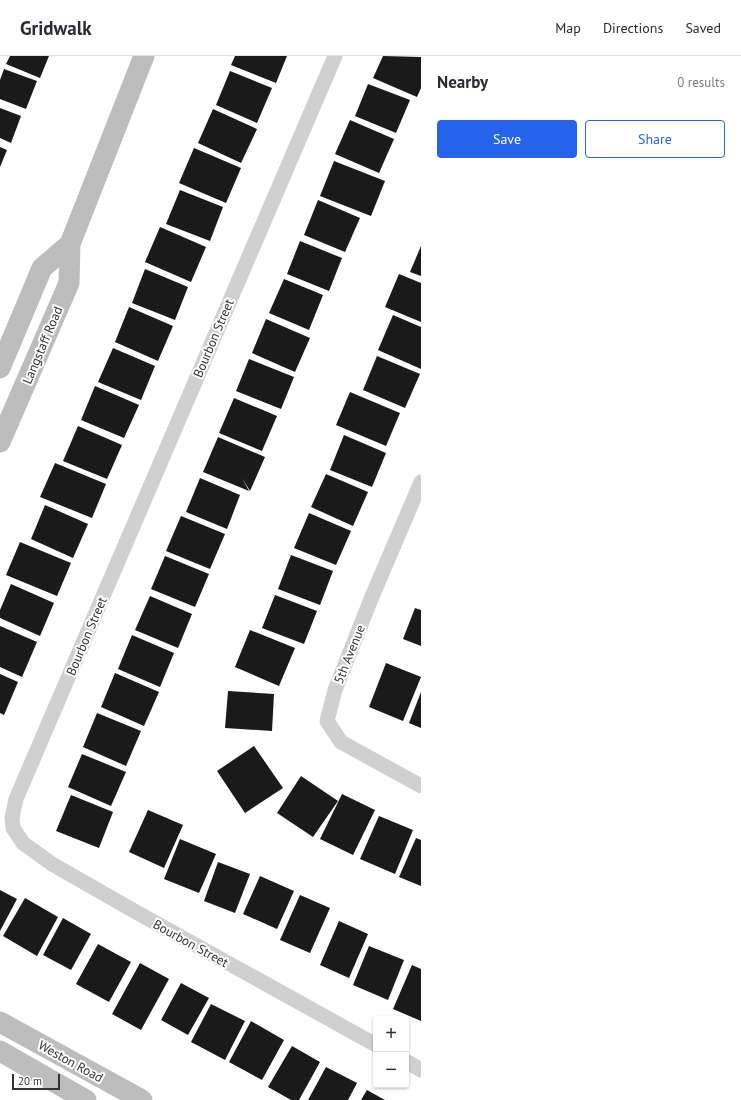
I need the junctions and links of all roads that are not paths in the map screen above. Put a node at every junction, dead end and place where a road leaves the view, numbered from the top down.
1 (144, 56) edge
2 (335, 56) edge
3 (70, 244) junction
4 (0, 368) edge
5 (0, 442) edge
6 (421, 482) edge
7 (421, 786) edge
8 (0, 1022) edge
9 (373, 1043) edge
10 (0, 1052) edge
11 (409, 1064) edge
12 (421, 1070) edge
13 (86, 1100) edge
14 (142, 1100) edge

1 - 3 main road, Langstaff Road
2 - 9 street, Bourbon Street
3 - 4 main road, Langstaff Road
3 - 5 main road, Langstaff Road
6 - 7 street, 5th Avenue
8 - 14 main road, Weston Road
10 - 13 main road, Weston Road
11 - 12 street

